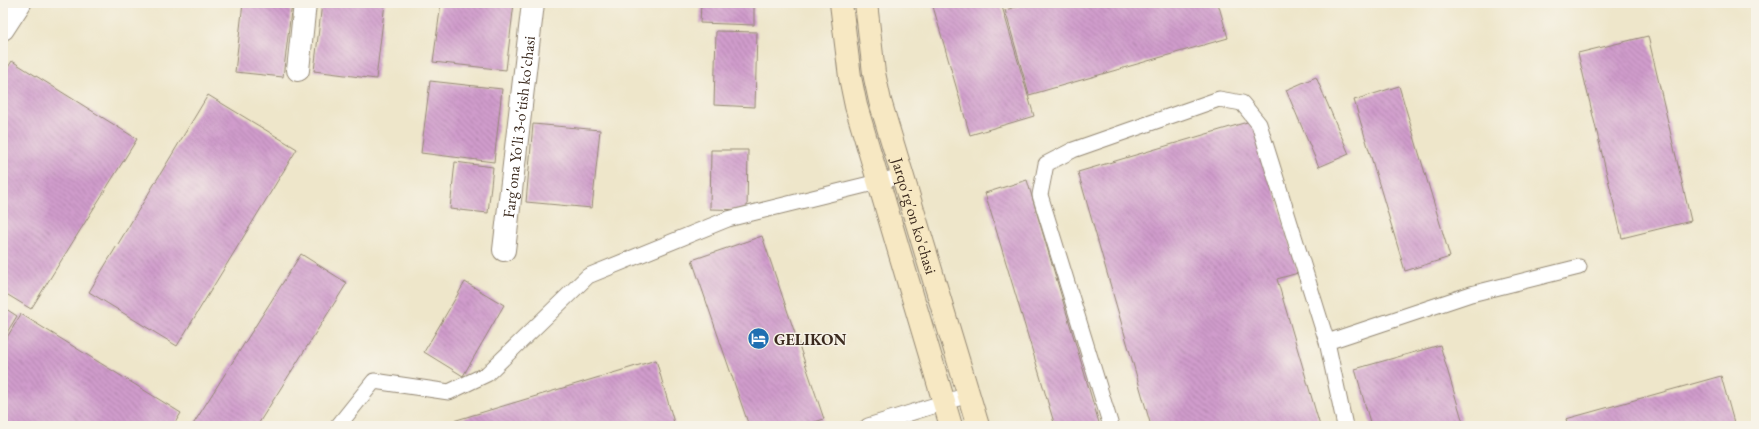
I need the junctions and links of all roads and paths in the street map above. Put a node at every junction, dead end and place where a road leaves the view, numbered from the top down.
1 (20, 3) edge
2 (305, 3) edge
3 (534, 3) edge
4 (841, 3) edge
5 (866, 3) edge
6 (3, 29) edge
7 (298, 70) dead end
8 (902, 176) junction
9 (878, 182) junction
10 (504, 250) dead end
11 (1579, 267) dead end
12 (1327, 342) junction
13 (968, 395) junction
14 (944, 402) junction
15 (338, 426) edge
16 (868, 426) edge
17 (951, 426) edge
18 (978, 426) edge
19 (1111, 426) edge
20 (1345, 426) edge

1 - 6 street
2 - 7 street
3 - 10 street, Farg'ona Yo'li 3-o'tish ko'chasi
4 - 9 main road, Jarqo'rg'on ko'chasi
5 - 8 main road, Jarqo'rg'on ko'chasi
8 - 9 lane
8 - 13 main road, Jarqo'rg'on ko'chasi
9 - 14 main road, Jarqo'rg'on ko'chasi
9 - 15 lane
11 - 12 lane
12 - 19 lane
12 - 20 lane
13 - 14 lane
13 - 18 main road, Jarqo'rg'on ko'chasi
14 - 16 lane
14 - 17 main road, Jarqo'rg'on ko'chasi

